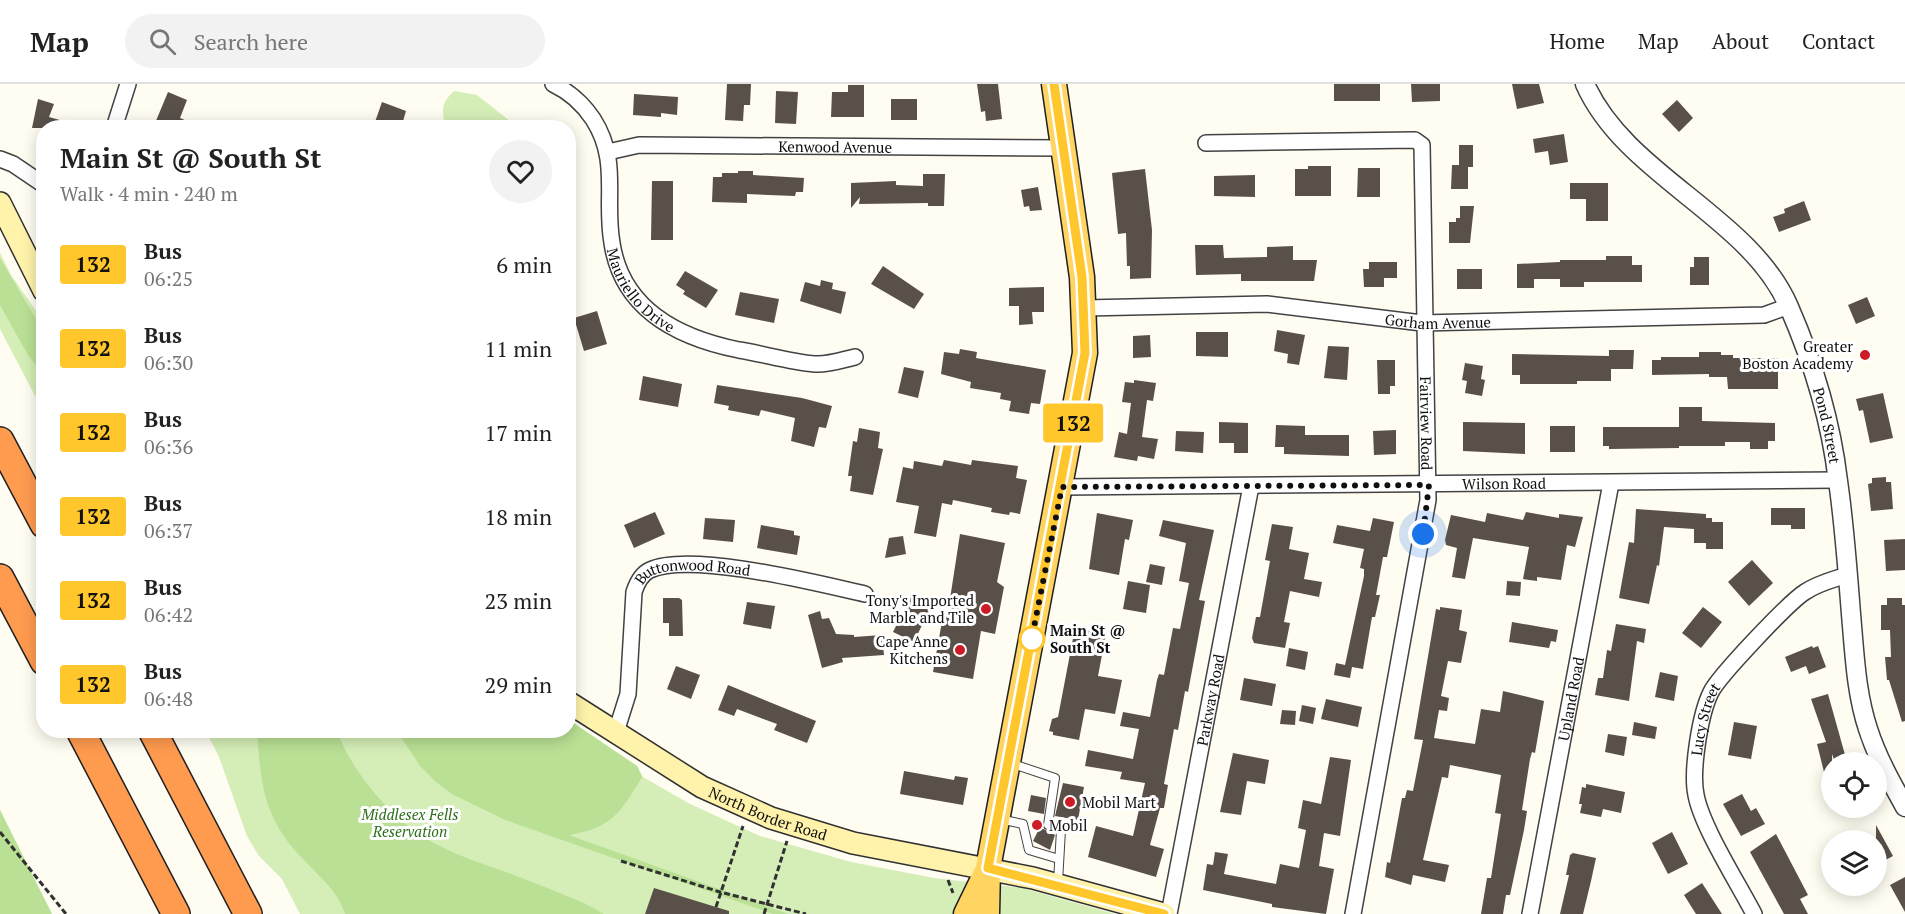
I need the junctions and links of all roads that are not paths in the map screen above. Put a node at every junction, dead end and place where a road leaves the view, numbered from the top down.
1 (128, 84) edge
2 (1054, 84) edge
3 (1585, 84) edge
4 (561, 86) edge
5 (117, 120) edge
6 (1206, 143) dead end
7 (1064, 148) junction
8 (608, 152) junction
9 (0, 159) edge
10 (36, 180) edge
11 (0, 202) edge
12 (36, 275) edge
13 (1789, 306) junction
14 (1085, 308) junction
15 (1426, 323) junction
16 (855, 357) dead end
17 (0, 441) edge
18 (1838, 480) junction
19 (1611, 483) junction
20 (1429, 485) junction
21 (1251, 486) junction
22 (1062, 487) junction
23 (36, 509) edge
24 (1847, 575) junction
25 (0, 578) edge
26 (865, 594) dead end
27 (36, 646) edge
28 (576, 707) edge
29 (616, 732) junction
30 (84, 738) edge
31 (156, 738) edge
32 (1008, 763) junction
33 (1905, 807) edge
34 (998, 818) junction
35 (1059, 859) junction
36 (988, 868) junction
37 (1058, 884) junction
38 (176, 914) edge
39 (248, 914) edge
40 (966, 914) edge
41 (987, 914) edge
42 (1164, 914) edge
43 (1169, 914) edge
44 (1353, 914) edge
45 (1530, 914) edge
46 (1754, 914) edge

1 - 5 street
2 - 7 main road
3 - 13 street, Pond Street
4 - 8 street, Mauriello Drive
6 - 15 street, Fairview Road
7 - 8 street, Kenwood Avenue
7 - 14 main road
8 - 16 street, Mauriello Drive
9 - 10 street
11 - 12 main road
13 - 15 street, Gorham Avenue
13 - 18 street, Pond Street
14 - 15 street, Gorham Avenue
14 - 22 main road
15 - 20 street, Fairview Road
17 - 23 highway
18 - 19 street, Wilson Road
18 - 24 street, Pond Street
19 - 20 street, Wilson Road
19 - 45 street, Upland Road
20 - 21 street, Wilson Road
20 - 44 street, Fairview Road
21 - 22 street, Wilson Road
21 - 43 street, Parkway Road
22 - 32 main road
24 - 33 street, Pond Street
24 - 46 street, Lucy Street
25 - 27 highway
26 - 29 street, Buttonwood Road
28 - 29 main road, North Border Road
29 - 36 main road, North Border Road
30 - 38 highway
31 - 39 highway
32 - 34 main road
32 - 35 lane
34 - 35 lane
34 - 36 main road
35 - 37 lane
36 - 37 main road, North Border Road
36 - 40 main road
36 - 41 main road
37 - 42 main road, North Border Road

